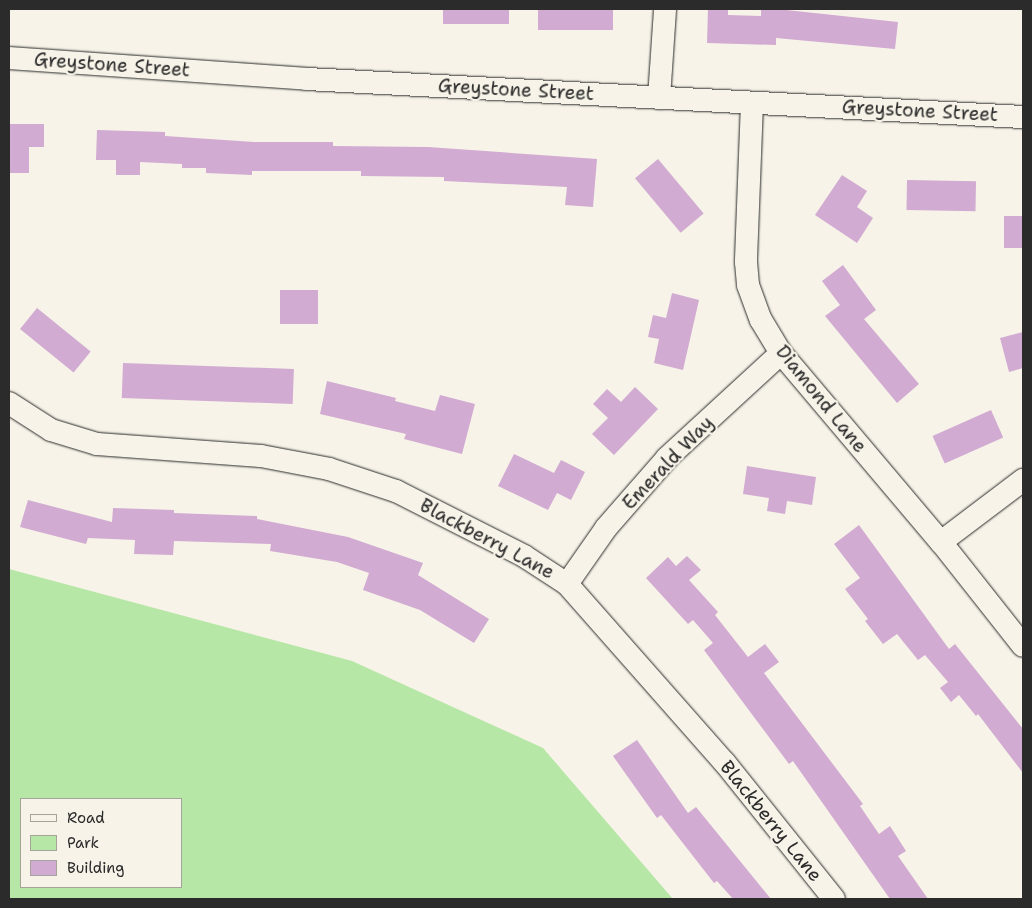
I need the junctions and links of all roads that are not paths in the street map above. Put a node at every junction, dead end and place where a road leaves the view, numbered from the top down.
1 (665, 9) edge
2 (9, 58) edge
3 (659, 98) junction
4 (752, 103) junction
5 (1023, 117) edge
6 (781, 353) junction
7 (9, 403) edge
8 (1023, 480) edge
9 (941, 542) junction
10 (568, 584) junction
11 (1023, 646) edge
12 (834, 899) edge

1 - 3 street
2 - 3 street, Greystone Street
3 - 4 street, Greystone Street
4 - 5 street, Greystone Street
4 - 6 street, Diamond Lane
6 - 9 street, Diamond Lane
6 - 10 street, Emerald Way
7 - 10 street, Blackberry Lane
8 - 9 street
9 - 11 street, Diamond Lane
10 - 12 street, Blackberry Lane

